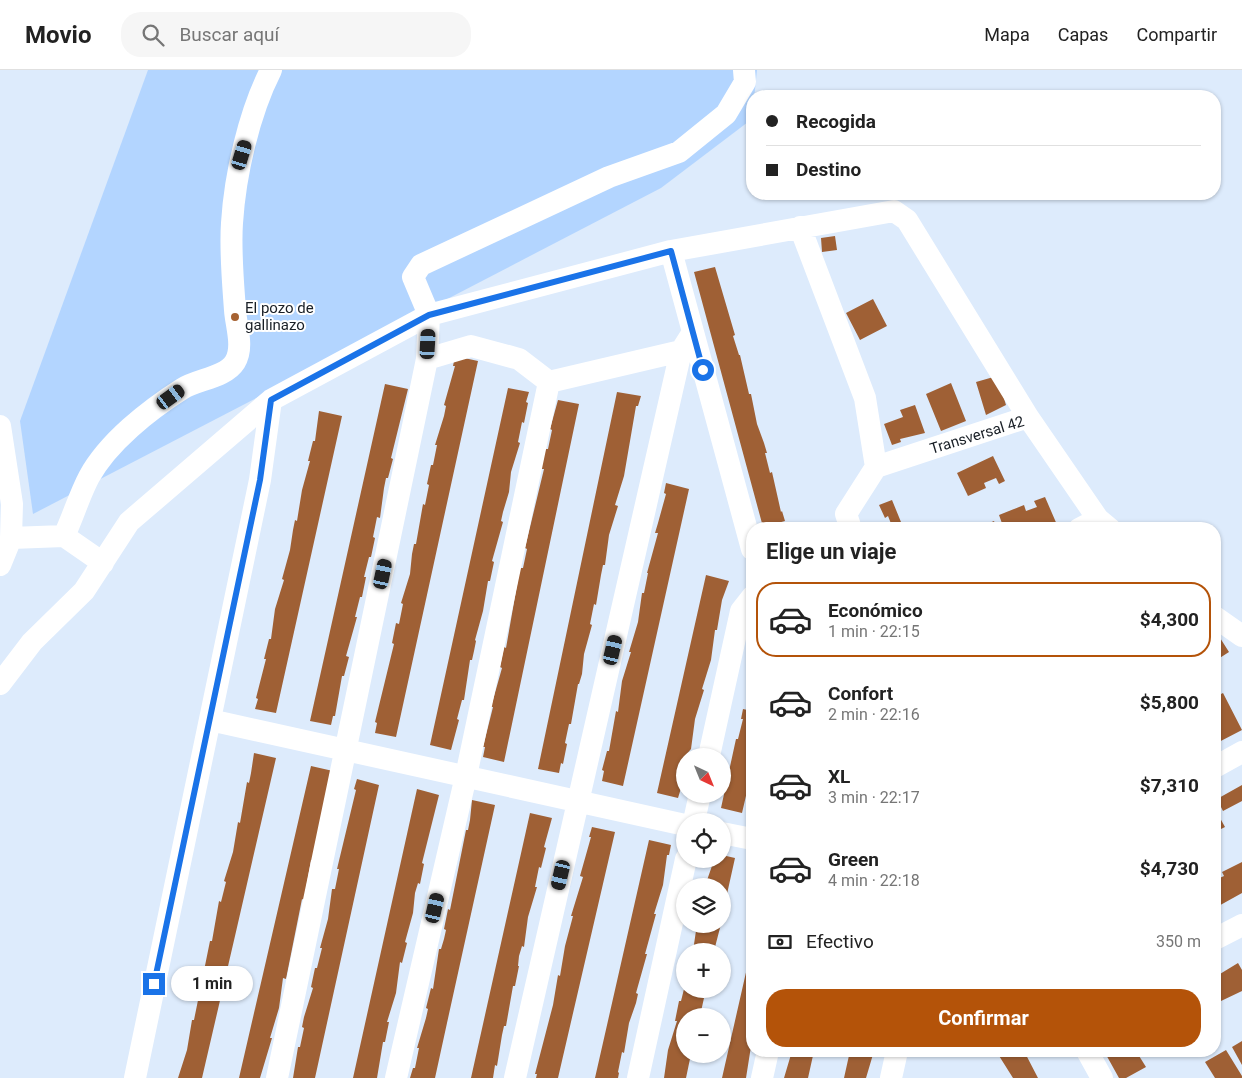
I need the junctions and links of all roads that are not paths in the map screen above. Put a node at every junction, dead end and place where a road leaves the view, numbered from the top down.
1 (271, 70) edge
2 (744, 70) edge
3 (800, 227) junction
4 (671, 251) junction
5 (429, 315) junction
6 (687, 342) junction
7 (427, 359) junction
8 (549, 382) junction
9 (271, 400) junction
10 (1028, 417) junction
11 (0, 426) edge
12 (876, 467) junction
13 (849, 521) edge
14 (1094, 522) edge
15 (746, 530) edge
16 (64, 536) junction
17 (11, 538) junction
18 (103, 563) junction
19 (0, 565) edge
20 (746, 608) edge
21 (1221, 621) edge
22 (1242, 636) edge
23 (0, 684) edge
24 (210, 720) junction
25 (711, 748) edge
26 (347, 750) junction
27 (1242, 752) edge
28 (1221, 764) edge
29 (466, 776) junction
30 (578, 801) junction
31 (676, 823) edge
32 (731, 835) edge
33 (746, 838) edge
34 (684, 868) edge
35 (1242, 925) edge
36 (1221, 936) edge
37 (767, 1057) edge
38 (896, 1057) edge
39 (1091, 1057) edge
40 (135, 1078) edge
41 (277, 1078) edge
42 (396, 1078) edge
43 (515, 1078) edge
44 (638, 1078) edge
45 (762, 1078) edge
46 (891, 1078) edge
47 (1102, 1078) edge

1 - 16 street
2 - 5 street
3 - 4 street
3 - 10 street
3 - 12 street
4 - 5 street
4 - 6 street
5 - 7 street
5 - 9 street
6 - 8 street
6 - 15 street
6 - 30 street
7 - 8 street
7 - 26 street
8 - 29 street
9 - 18 street
9 - 24 street
10 - 12 street, Transversal 42
10 - 14 street, Transversal 42
11 - 17 street
12 - 13 street
16 - 17 street
16 - 18 street
17 - 19 street
18 - 23 street
20 - 25 street
21 - 22 street
24 - 26 street
24 - 40 street
26 - 29 street
26 - 41 street
27 - 28 street
29 - 30 street
29 - 42 street
30 - 31 street
30 - 43 street
32 - 33 street
34 - 44 street
35 - 36 street
37 - 45 street
38 - 46 street
39 - 47 street

